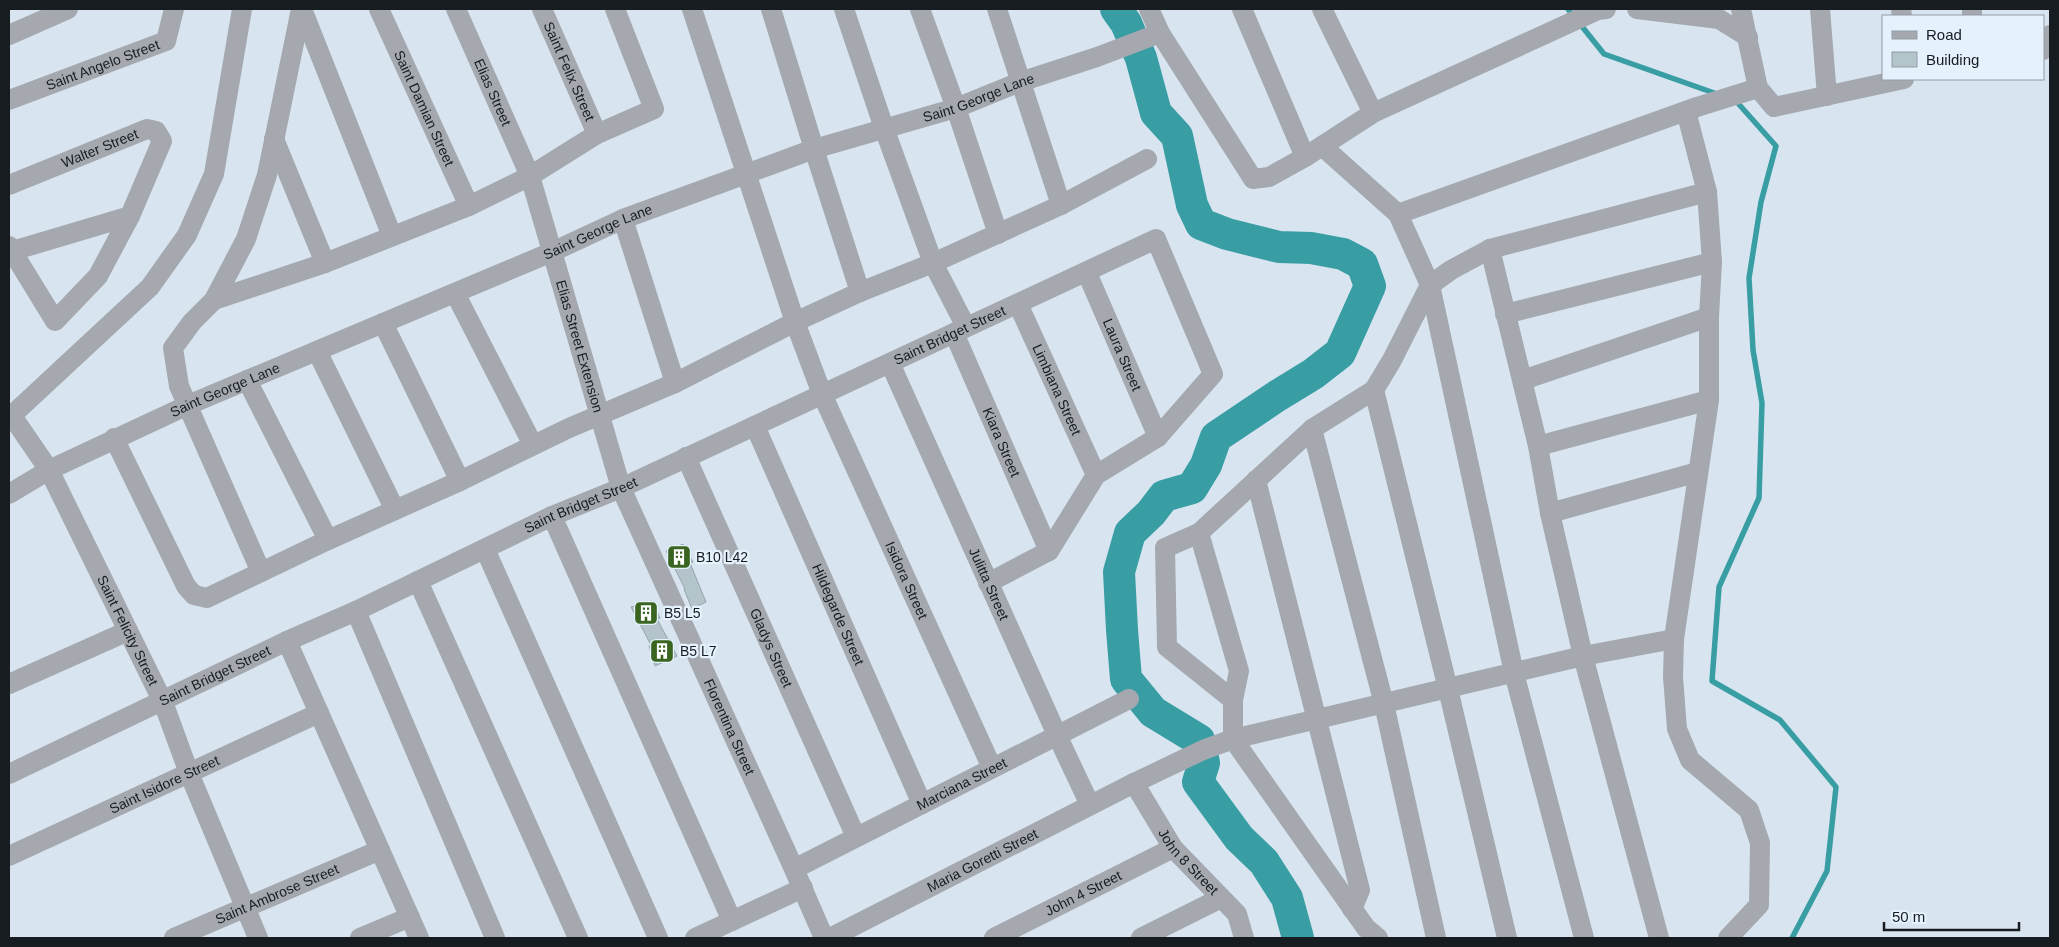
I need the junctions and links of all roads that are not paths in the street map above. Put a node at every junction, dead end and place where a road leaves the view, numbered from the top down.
1 (68, 9) edge
2 (174, 9) edge
3 (242, 9) edge
4 (301, 9) edge
5 (379, 9) edge
6 (456, 9) edge
7 (542, 9) edge
8 (615, 9) edge
9 (692, 9) edge
10 (771, 9) edge
11 (844, 9) edge
12 (920, 9) edge
13 (997, 9) edge
14 (1149, 9) edge
15 (1242, 9) edge
16 (1322, 9) edge
17 (1602, 9) edge
18 (1637, 9) edge
19 (1741, 9) edge
20 (1820, 9) edge
21 (9, 35) edge
22 (1156, 35) junction
23 (2050, 35) edge
24 (1748, 37) junction
25 (2044, 49) edge
26 (1899, 80) edge
27 (1020, 82) junction
28 (1758, 88) junction
29 (1827, 96) junction
30 (9, 100) edge
31 (956, 108) junction
32 (1686, 111) junction
33 (1373, 113) junction
34 (884, 128) junction
35 (597, 134) junction
36 (274, 139) junction
37 (1322, 146) junction
38 (814, 149) junction
39 (1305, 157) junction
40 (1146, 159) dead end
41 (747, 173) junction
42 (530, 176) junction
43 (9, 185) edge
44 (1706, 192) junction
45 (1061, 205) junction
46 (469, 206) junction
47 (1398, 214) junction
48 (130, 216) junction
49 (623, 219) junction
50 (998, 234) junction
51 (392, 236) junction
52 (10, 248) edge
53 (1490, 249) junction
54 (552, 252) junction
55 (1712, 262) junction
56 (325, 263) junction
57 (933, 263) junction
58 (1087, 273) junction
59 (1430, 285) junction
60 (860, 292) junction
61 (455, 293) junction
62 (214, 300) junction
63 (1018, 304) junction
64 (1505, 314) junction
65 (1710, 317) junction
66 (795, 322) junction
67 (383, 323) junction
68 (960, 330) junction
69 (317, 351) junction
70 (890, 363) junction
71 (247, 380) junction
72 (1523, 380) junction
73 (675, 383) junction
74 (1374, 390) junction
75 (822, 394) junction
76 (1710, 400) junction
77 (188, 405) junction
78 (600, 415) junction
79 (10, 417) edge
80 (755, 426) junction
81 (1312, 429) junction
82 (1158, 437) junction
83 (114, 438) junction
84 (533, 445) junction
85 (1538, 446) junction
86 (686, 457) junction
87 (49, 470) junction
88 (1698, 472) junction
89 (1096, 475) junction
90 (1256, 480) junction
91 (460, 481) junction
92 (621, 488) junction
93 (9, 494) edge
94 (395, 510) junction
95 (1550, 513) junction
96 (552, 516) junction
97 (1199, 533) junction
98 (328, 540) junction
99 (485, 549) junction
100 (1049, 552) junction
101 (261, 572) junction
102 (418, 581) junction
103 (988, 583) junction
104 (356, 611) junction
105 (128, 631) junction
106 (1674, 640) junction
107 (287, 641) junction
108 (1583, 656) junction
109 (1514, 673) junction
110 (9, 684) edge
111 (1448, 689) junction
112 (1129, 699) dead end
113 (1233, 700) junction
114 (163, 702) junction
115 (1384, 704) junction
116 (319, 712) junction
117 (1317, 720) junction
118 (1057, 735) junction
119 (1233, 740) junction
120 (992, 768) junction
121 (189, 773) junction
122 (9, 774) edge
123 (1134, 783) junction
124 (922, 804) junction
125 (1090, 805) junction
126 (856, 837) junction
127 (1172, 848) junction
128 (380, 850) junction
129 (9, 856) edge
130 (794, 868) junction
131 (803, 888) junction
132 (1221, 898) junction
133 (245, 909) junction
134 (1352, 909) junction
135 (410, 917) junction
136 (732, 921) junction
137 (174, 938) edge
138 (258, 938) edge
139 (360, 938) edge
140 (419, 938) edge
141 (495, 938) edge
142 (578, 938) edge
143 (658, 938) edge
144 (695, 938) edge
145 (824, 938) edge
146 (830, 938) edge
147 (994, 938) edge
148 (1141, 938) edge
149 (1244, 938) edge
150 (1378, 938) edge
151 (1436, 938) edge
152 (1507, 938) edge
153 (1584, 938) edge
154 (1659, 938) edge
155 (1728, 938) edge

1 - 21 street
2 - 30 street, Saint Angelo Street
3 - 79 street
4 - 36 street
4 - 51 street
5 - 46 street, Saint Damian Street
6 - 42 street, Elias Street
7 - 35 street, Saint Felix Street
8 - 35 street
9 - 41 street, Isidora Street
10 - 38 street
11 - 34 street, Kiara Street
12 - 31 street
13 - 27 street
14 - 22 street
15 - 39 street
16 - 33 street
17 - 33 street
18 - 24 street
19 - 24 street
20 - 29 street
22 - 27 street, Saint George Lane
22 - 39 street
23 - 25 street
24 - 28 street
26 - 29 street
27 - 31 street, Saint George Lane
27 - 45 street
28 - 29 street
28 - 32 street
31 - 34 street, Saint George Lane
31 - 50 street
32 - 44 street
32 - 47 street
33 - 37 street
34 - 38 street, Saint George Lane
34 - 57 street, Kiara Street
35 - 42 street
36 - 56 street
36 - 62 street
37 - 39 street
37 - 47 street
38 - 41 street, Saint George Lane
38 - 60 street
40 - 45 street
41 - 49 street, Saint George Lane
41 - 66 street, Isidora Street
42 - 46 street
42 - 54 street, Elias Street Extension
43 - 48 street, Walter Street
44 - 53 street
44 - 55 street
45 - 50 street
46 - 51 street
47 - 59 street
48 - 52 street
48 - 52 street
49 - 54 street, Saint George Lane
49 - 73 street
50 - 57 street
51 - 56 street
53 - 59 street
53 - 64 street
54 - 61 street, Saint George Lane
54 - 78 street, Elias Street Extension
55 - 64 street
55 - 65 street
56 - 62 street
57 - 60 street
57 - 68 street, Kiara Street
58 - 63 street, Saint Bridget Street
58 - 82 street, Laura Street
58 - 82 street, Saint Bridget Street
59 - 74 street
59 - 109 street
60 - 66 street
61 - 67 street, Saint George Lane
61 - 84 street
62 - 77 street
63 - 68 street, Saint Bridget Street
63 - 89 street, Limbiana Street
64 - 72 street
65 - 72 street
65 - 76 street
66 - 73 street
66 - 75 street, Isidora Street
67 - 69 street, Saint George Lane
67 - 91 street
68 - 70 street, Saint Bridget Street
68 - 100 street, Kiara Street
69 - 71 street, Saint George Lane
69 - 94 street
70 - 75 street, Saint Bridget Street
70 - 103 street, Julitta Street
71 - 77 street, Saint George Lane
71 - 98 street
72 - 85 street
73 - 78 street
74 - 81 street
74 - 111 street
75 - 80 street, Saint Bridget Street
75 - 120 street, Isidora Street
76 - 85 street
76 - 88 street
77 - 83 street, Saint George Lane
77 - 101 street
78 - 84 street
78 - 92 street, Elias Street Extension
79 - 87 street, Saint Felicity Street
80 - 86 street, Saint Bridget Street
80 - 124 street, Hildegarde Street
81 - 90 street
81 - 115 street
82 - 89 street
83 - 87 street, Saint George Lane
83 - 101 street
84 - 91 street
85 - 95 street
86 - 92 street, Saint Bridget Street
86 - 126 street, Gladys Street
87 - 93 street, Saint George Lane
87 - 105 street, Saint Felicity Street
88 - 95 street
88 - 106 street
89 - 100 street
90 - 97 street
90 - 117 street
91 - 94 street
92 - 96 street, Saint Bridget Street
92 - 130 street, Florentina Street
94 - 98 street
95 - 108 street
96 - 99 street, Saint Bridget Street
96 - 136 street
97 - 113 street
97 - 113 street
98 - 101 street
99 - 102 street, Saint Bridget Street
99 - 143 street
100 - 103 street
102 - 104 street, Saint Bridget Street
102 - 142 street
103 - 118 street, Julitta Street
104 - 107 street, Saint Bridget Street
104 - 141 street
105 - 110 street
105 - 114 street, Saint Felicity Street
106 - 108 street, Maria Goretti Street
106 - 155 street
107 - 114 street, Saint Bridget Street
107 - 116 street
108 - 109 street, Maria Goretti Street
108 - 154 street
109 - 111 street, Maria Goretti Street
109 - 153 street
111 - 115 street, Maria Goretti Street
111 - 152 street
112 - 118 street, Marciana Street
113 - 119 street
114 - 121 street, Saint Felicity Street
114 - 122 street, Saint Bridget Street
115 - 117 street, Maria Goretti Street
115 - 151 street
116 - 121 street, Saint Isidore Street
116 - 128 street
117 - 119 street, Maria Goretti Street
117 - 134 street
118 - 120 street, Marciana Street
118 - 125 street, Julitta Street
119 - 123 street, Maria Goretti Street
119 - 134 street
120 - 124 street, Marciana Street
121 - 129 street, Saint Isidore Street
121 - 133 street, Saint Felicity Street
123 - 125 street, Maria Goretti Street
123 - 127 street, John 8 Street
124 - 126 street, Marciana Street
125 - 146 street, Maria Goretti Street
126 - 130 street, Marciana Street
127 - 132 street, John 8 Street
127 - 147 street, John 4 Street
128 - 133 street, Saint Ambrose Street
128 - 135 street
130 - 131 street, Florentina Street
131 - 136 street
131 - 145 street, Florentina Street
132 - 148 street
132 - 149 street, John 8 Street
133 - 137 street, Saint Ambrose Street
133 - 138 street, Saint Felicity Street
134 - 150 street
135 - 139 street
135 - 140 street
136 - 144 street

